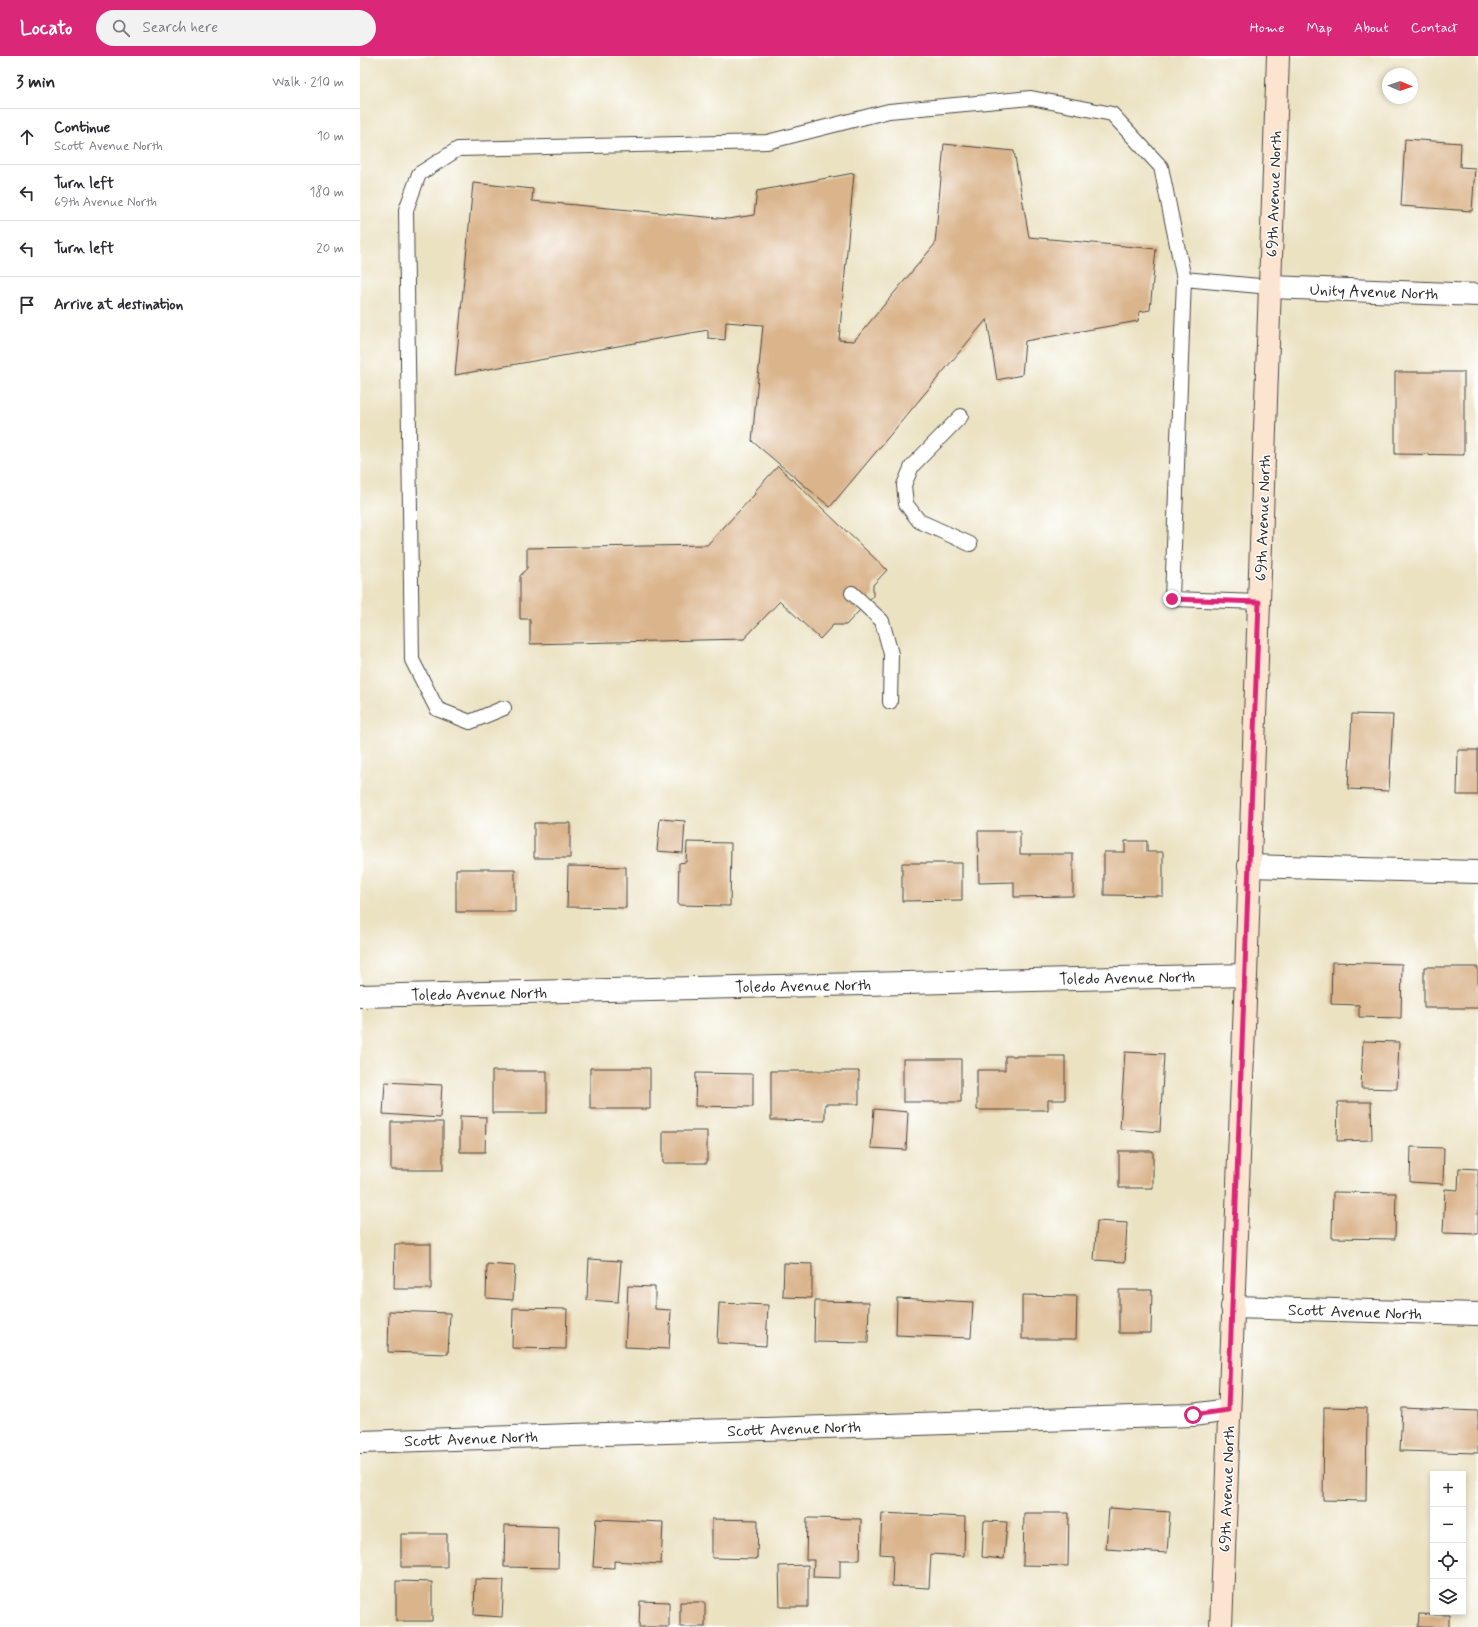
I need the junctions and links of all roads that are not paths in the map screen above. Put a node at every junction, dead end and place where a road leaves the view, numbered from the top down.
1 (1278, 56) edge
2 (1184, 279) junction
3 (1270, 287) junction
4 (1478, 295) edge
5 (961, 416) dead end
6 (970, 544) dead end
7 (852, 593) dead end
8 (1259, 602) junction
9 (890, 702) dead end
10 (504, 708) dead end
11 (1249, 866) junction
12 (1478, 872) edge
13 (1246, 975) junction
14 (360, 996) edge
15 (1232, 1307) junction
16 (1478, 1314) edge
17 (1228, 1410) junction
18 (360, 1442) edge
19 (1221, 1627) edge

1 - 3 street, 69th Avenue North
2 - 3 lane
2 - 8 lane
2 - 10 lane
3 - 4 street, Unity Avenue North
3 - 8 street, 69th Avenue North
5 - 6 lane
7 - 9 lane
8 - 11 street, 69th Avenue North
11 - 12 street
11 - 13 street, 69th Avenue North
13 - 14 street, Toledo Avenue North
13 - 15 street, 69th Avenue North
15 - 16 street, Scott Avenue North
15 - 17 street, 69th Avenue North
17 - 18 street, Scott Avenue North
17 - 19 street, 69th Avenue North

